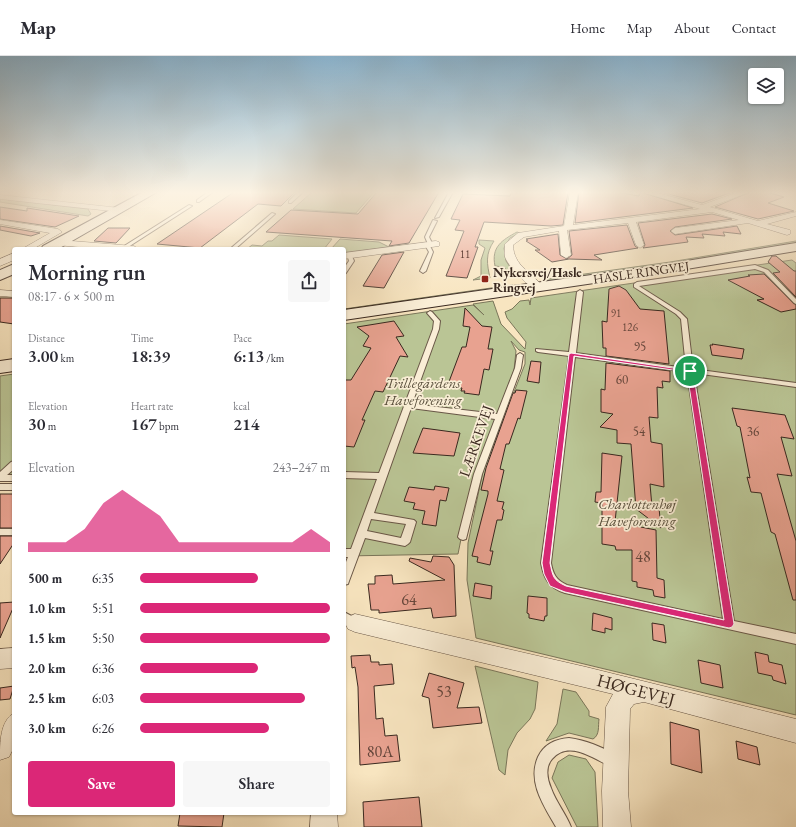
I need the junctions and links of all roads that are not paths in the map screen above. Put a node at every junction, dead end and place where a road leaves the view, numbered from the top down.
1 (24, 228) edge
2 (77, 228) edge
3 (78, 228) edge
4 (155, 228) edge
5 (257, 228) edge
6 (432, 228) edge
7 (566, 228) joint
8 (634, 228) edge
9 (701, 228) edge
10 (770, 228) edge
11 (674, 231) dead end
12 (791, 236) edge
13 (59, 237) junction
14 (431, 245) junction
15 (640, 245) dead end
16 (32, 247) edge
17 (42, 247) edge
18 (50, 247) edge
19 (117, 247) edge
20 (125, 247) edge
21 (234, 247) edge
22 (796, 247) edge
23 (346, 255) edge
24 (566, 255) dead end
25 (12, 257) edge
26 (0, 263) edge
27 (12, 263) edge
28 (12, 269) edge
29 (346, 269) edge
30 (0, 270) edge
31 (423, 271) dead end
32 (0, 276) edge
33 (534, 283) junction
34 (2, 292) dead end
35 (580, 292) dead end
36 (12, 294) edge
37 (796, 302) edge
38 (346, 307) edge
39 (430, 313) dead end
40 (346, 316) edge
41 (538, 350) dead end
42 (12, 354) edge
43 (571, 354) junction
44 (520, 355) dead end
45 (0, 356) edge
46 (12, 365) edge
47 (0, 367) edge
48 (690, 371) junction
49 (796, 386) edge
50 (409, 406) junction
51 (499, 417) junction
52 (12, 466) edge
53 (346, 475) edge
54 (383, 476) junction
55 (0, 478) edge
56 (12, 478) edge
57 (0, 487) edge
58 (12, 487) edge
59 (369, 515) junction
60 (0, 532) edge
61 (12, 532) edge
62 (362, 534) junction
63 (463, 538) dead end
64 (346, 553) edge
65 (356, 553) junction
66 (346, 576) edge
67 (349, 619) edge
68 (729, 624) junction
69 (796, 639) edge
70 (12, 658) edge
71 (0, 659) edge
72 (644, 693) junction
73 (12, 727) edge
74 (796, 731) edge
75 (0, 748) edge
76 (615, 761) junction
77 (324, 815) edge
78 (324, 827) edge
79 (564, 827) edge
80 (617, 827) edge

1 - 13 street
2 - 13 main road
3 - 17 main road
4 - 20 lane
5 - 21 lane
6 - 14 lane
7 - 24 street
7 - 33 street
8 - 15 street
9 - 11 street
10 - 12 street
12 - 33 main road, HASLE RINGVEJ
13 - 16 street
13 - 18 main road
13 - 19 street
14 - 23 street
14 - 31 lane
22 - 33 main road, HASLE RINGVEJ
23 - 29 lane
25 - 26 street
27 - 30 main road
28 - 32 main road
33 - 38 main road, HASLE RINGVEJ
33 - 40 main road, HASLE RINGVEJ
34 - 36 street
35 - 43 lane
37 - 48 lane
39 - 50 lane
41 - 43 lane
42 - 45 main road
43 - 48 lane
43 - 68 lane
44 - 51 lane, LÆRKEVEJ
46 - 47 main road
48 - 49 lane
48 - 68 lane
50 - 51 lane
50 - 54 lane
51 - 63 lane, LÆRKEVEJ
52 - 55 lane
53 - 54 lane
54 - 59 lane
55 - 56 lane
57 - 58 lane
59 - 62 lane
59 - 62 lane
60 - 61 lane
62 - 65 lane
64 - 65 lane
65 - 66 lane
67 - 72 street, HØGEVEJ
68 - 69 lane
70 - 71 street
72 - 74 street, HØGEVEJ
72 - 76 street
73 - 75 street
76 - 79 lane
76 - 80 street
77 - 78 street

